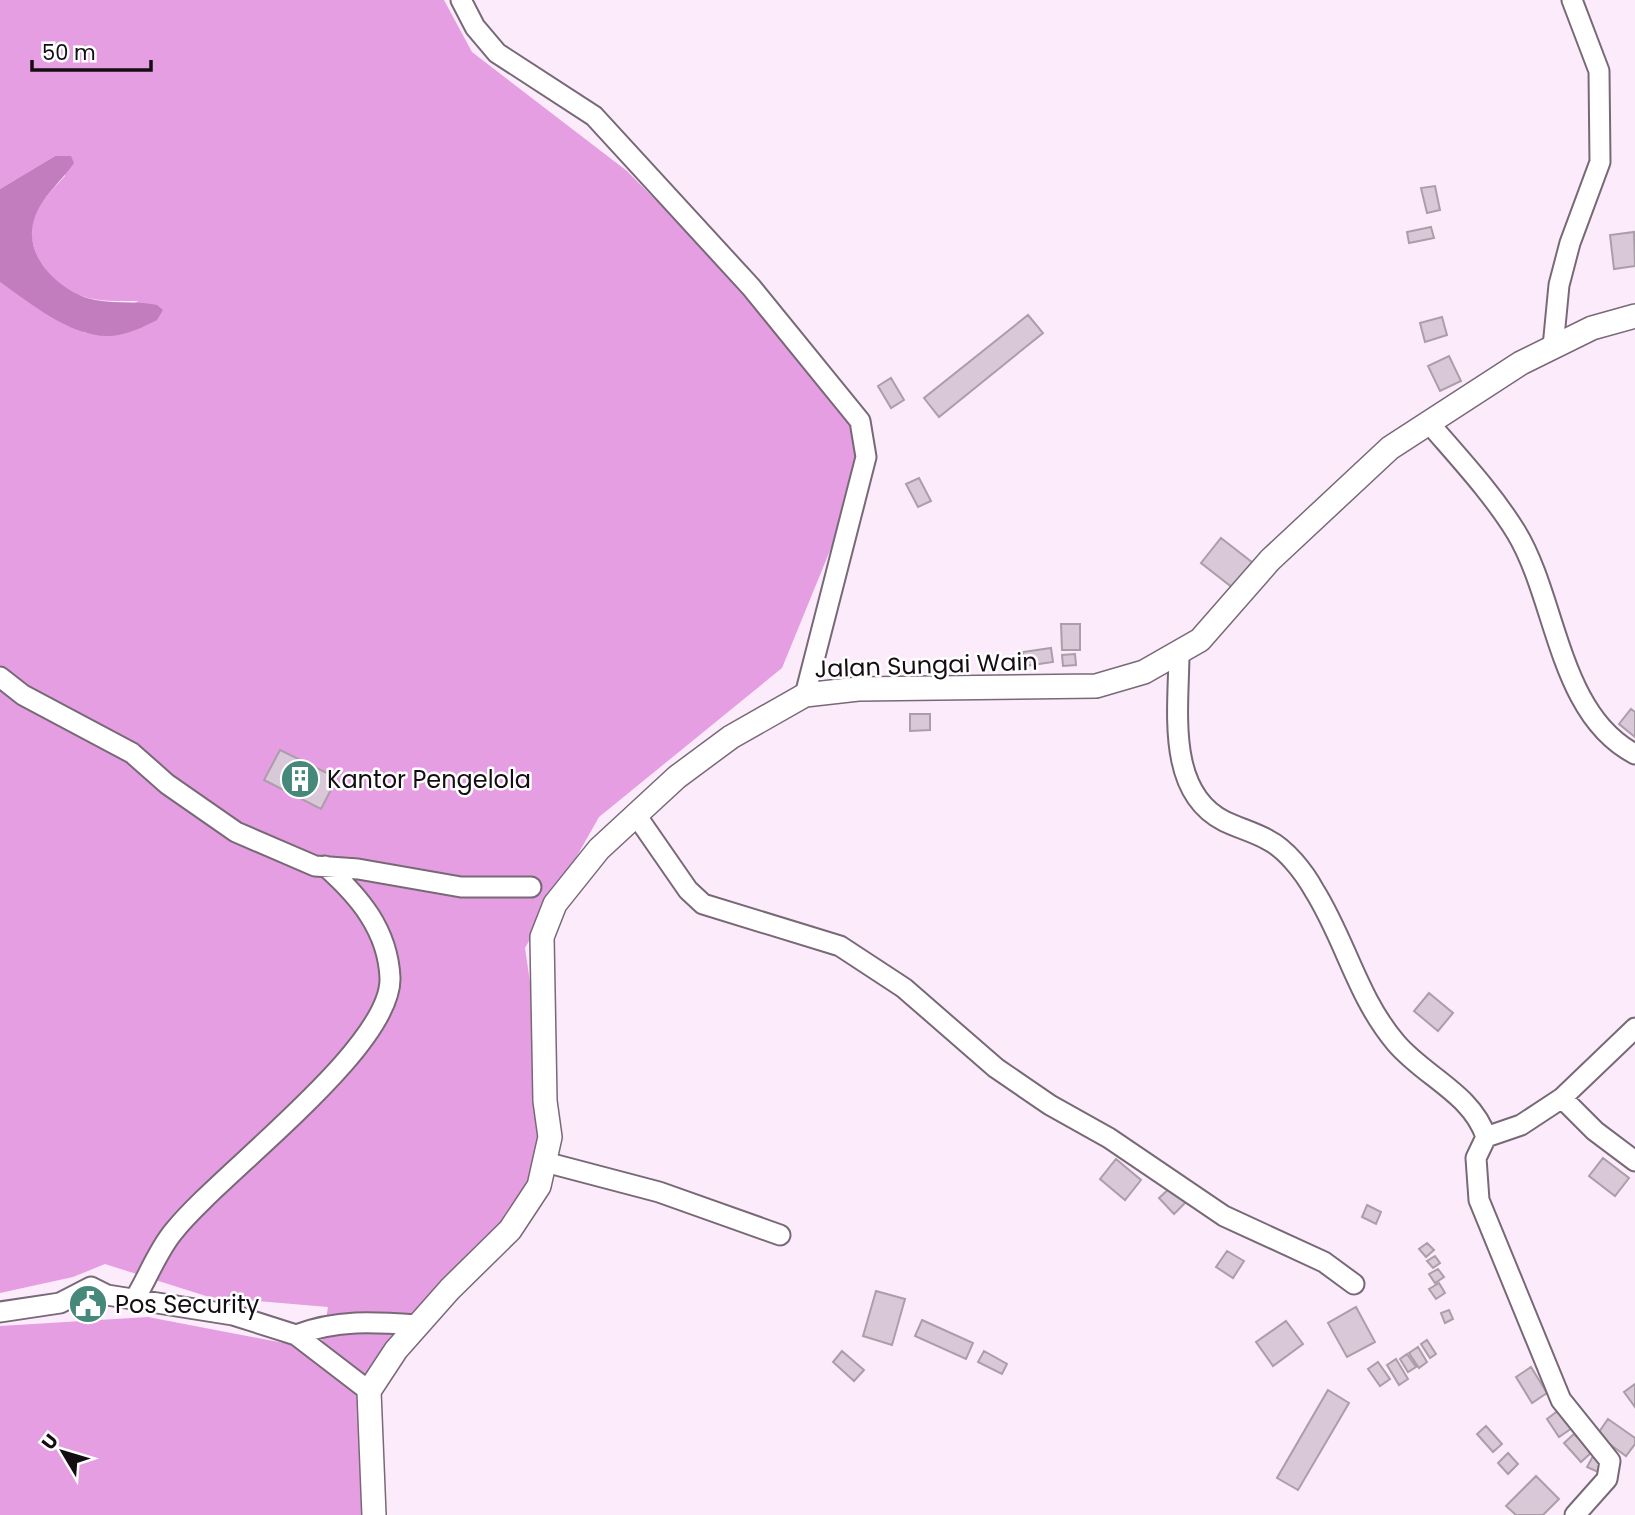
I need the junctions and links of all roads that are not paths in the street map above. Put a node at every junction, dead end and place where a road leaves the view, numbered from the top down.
1 (461, 0) edge
2 (1572, 0) edge
3 (1635, 316) edge
4 (1553, 347) junction
5 (1429, 424) junction
6 (1179, 652) junction
7 (0, 677) edge
8 (805, 695) junction
9 (1635, 754) edge
10 (636, 814) junction
11 (325, 866) junction
12 (531, 887) dead end
13 (1635, 1028) edge
14 (1562, 1098) junction
15 (1486, 1137) junction
16 (1635, 1161) edge
17 (545, 1162) junction
18 (780, 1235) dead end
19 (1354, 1284) dead end
20 (134, 1300) junction
21 (0, 1312) edge
22 (419, 1325) junction
23 (296, 1335) junction
24 (369, 1391) junction
25 (374, 1515) edge
26 (1575, 1515) edge

1 - 8 street
2 - 4 street
3 - 4 street, Jalan Sungai Wain
4 - 5 street, Jalan Sungai Wain
5 - 6 street, Jalan Sungai Wain
5 - 9 street
6 - 8 street, Jalan Sungai Wain
6 - 15 street
7 - 11 street
8 - 10 street, Jalan Sungai Wain
10 - 17 street, Jalan Sungai Wain
10 - 19 street
11 - 12 street
11 - 20 street
13 - 14 street
14 - 15 street
14 - 16 street
15 - 26 street
17 - 18 street
17 - 22 street, Jalan Sungai Wain
20 - 21 street
20 - 23 street
22 - 23 street
22 - 24 street, Jalan Sungai Wain
23 - 24 street
24 - 25 street

